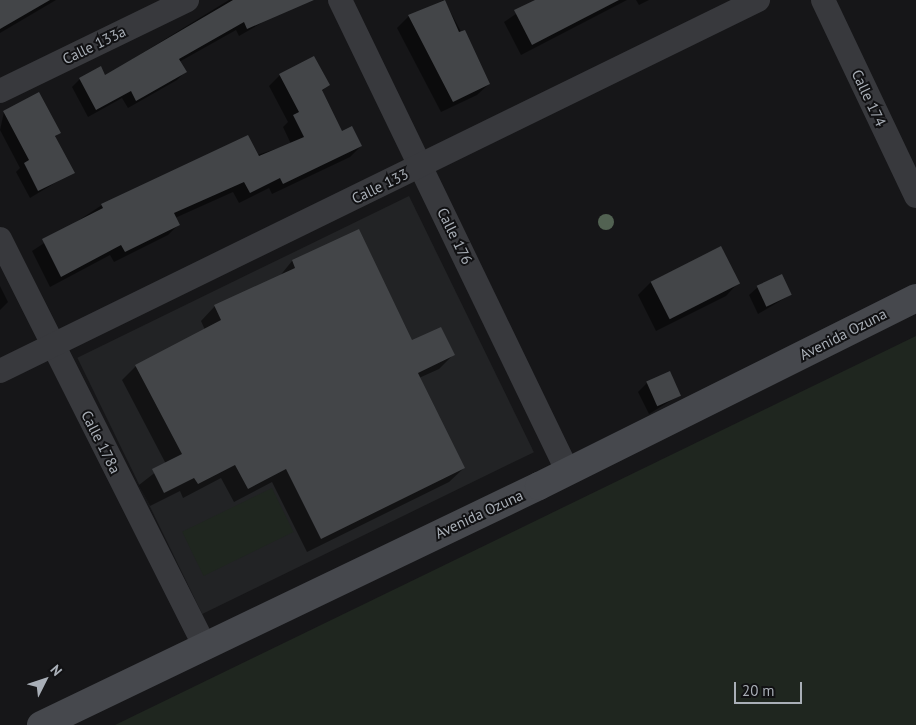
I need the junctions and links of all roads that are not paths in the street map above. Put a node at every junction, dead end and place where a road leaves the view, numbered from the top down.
1 (187, 0) edge
2 (340, 0) edge
3 (758, 0) edge
4 (822, 0) edge
5 (0, 91) edge
6 (421, 166) junction
7 (916, 196) edge
8 (0, 239) edge
9 (916, 298) edge
10 (53, 346) junction
11 (0, 371) edge
12 (568, 472) junction
13 (204, 644) junction
14 (40, 725) edge

1 - 5 street, Calle 133a
2 - 6 street, Calle 176
3 - 6 street, Calle 133
4 - 7 street, Calle 174
6 - 10 street, Calle 133
6 - 12 street, Calle 176
8 - 10 street, Calle 178a
9 - 12 main road, Avenida Ozuna
10 - 11 street, Calle 133
10 - 13 street, Calle 178a
12 - 13 main road, Avenida Ozuna
13 - 14 main road, Avenida Ozuna

